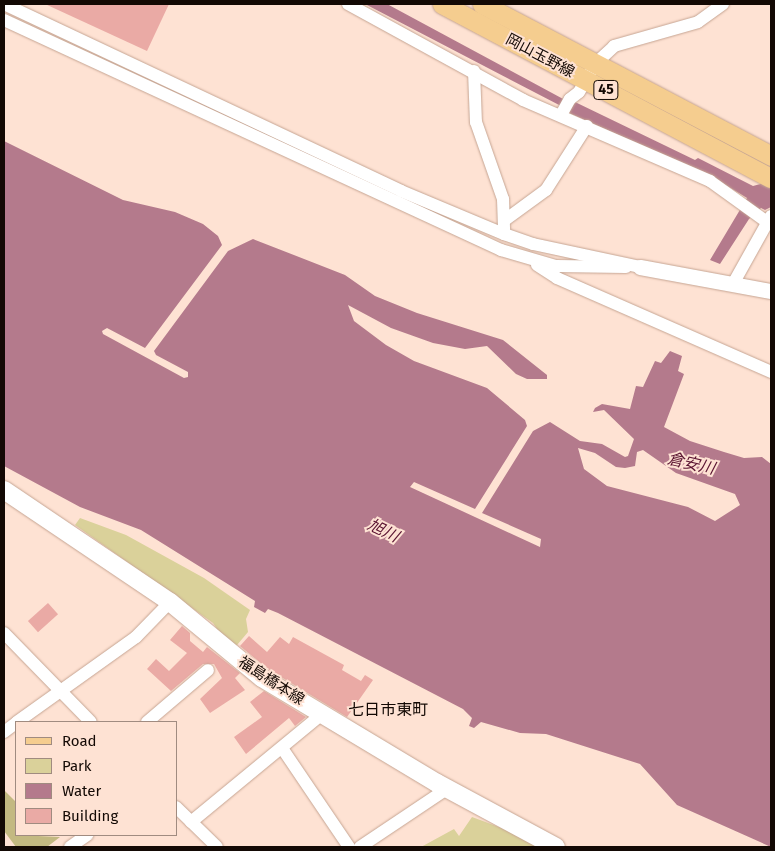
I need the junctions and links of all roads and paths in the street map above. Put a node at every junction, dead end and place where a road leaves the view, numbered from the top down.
1 (4, 4) edge
2 (348, 4) edge
3 (442, 4) edge
4 (482, 4) edge
5 (723, 4) edge
6 (4, 20) edge
7 (474, 71) junction
8 (590, 72) junction
9 (562, 113) junction
10 (587, 126) junction
11 (771, 156) edge
12 (770, 177) edge
13 (769, 219) edge
14 (505, 220) junction
15 (504, 234) junction
16 (526, 259) junction
17 (640, 267) junction
18 (733, 284) junction
19 (771, 291) edge
20 (771, 372) edge
21 (4, 490) edge
22 (170, 602) junction
23 (4, 633) edge
24 (208, 670) dead end
25 (59, 691) junction
26 (322, 714) junction
27 (18, 721) edge
28 (90, 721) edge
29 (148, 721) edge
30 (15, 724) edge
31 (4, 732) edge
32 (282, 748) junction
33 (448, 788) junction
34 (178, 809) edge
35 (191, 822) junction
36 (86, 836) edge
37 (70, 847) edge
38 (217, 847) edge
39 (349, 847) edge
40 (360, 847) edge
41 (556, 847) edge

1 - 15 street
2 - 7 street
3 - 8 main road, 岡山玉野線 / 45
4 - 8 main road, 岡山玉野線 / 45
5 - 8 street
6 - 16 street
7 - 9 street
7 - 14 street
8 - 9 street
8 - 11 main road, 岡山玉野線 / 45
8 - 12 main road, 岡山玉野線 / 45
9 - 10 street
10 - 13 street
10 - 14 street
13 - 18 street
14 - 15 street
15 - 17 street
16 - 17 street
16 - 20 street
17 - 18 street
18 - 19 street
21 - 22 main road, 福島橋本線
22 - 25 street
22 - 26 main road, 福島橋本線
23 - 25 street
24 - 29 street
25 - 27 street
25 - 28 street
26 - 32 street
26 - 33 main road, 福島橋本線
30 - 31 street
32 - 35 street
32 - 39 street
33 - 40 street
33 - 41 main road, 福島橋本線
34 - 35 street
35 - 38 street
36 - 37 street

